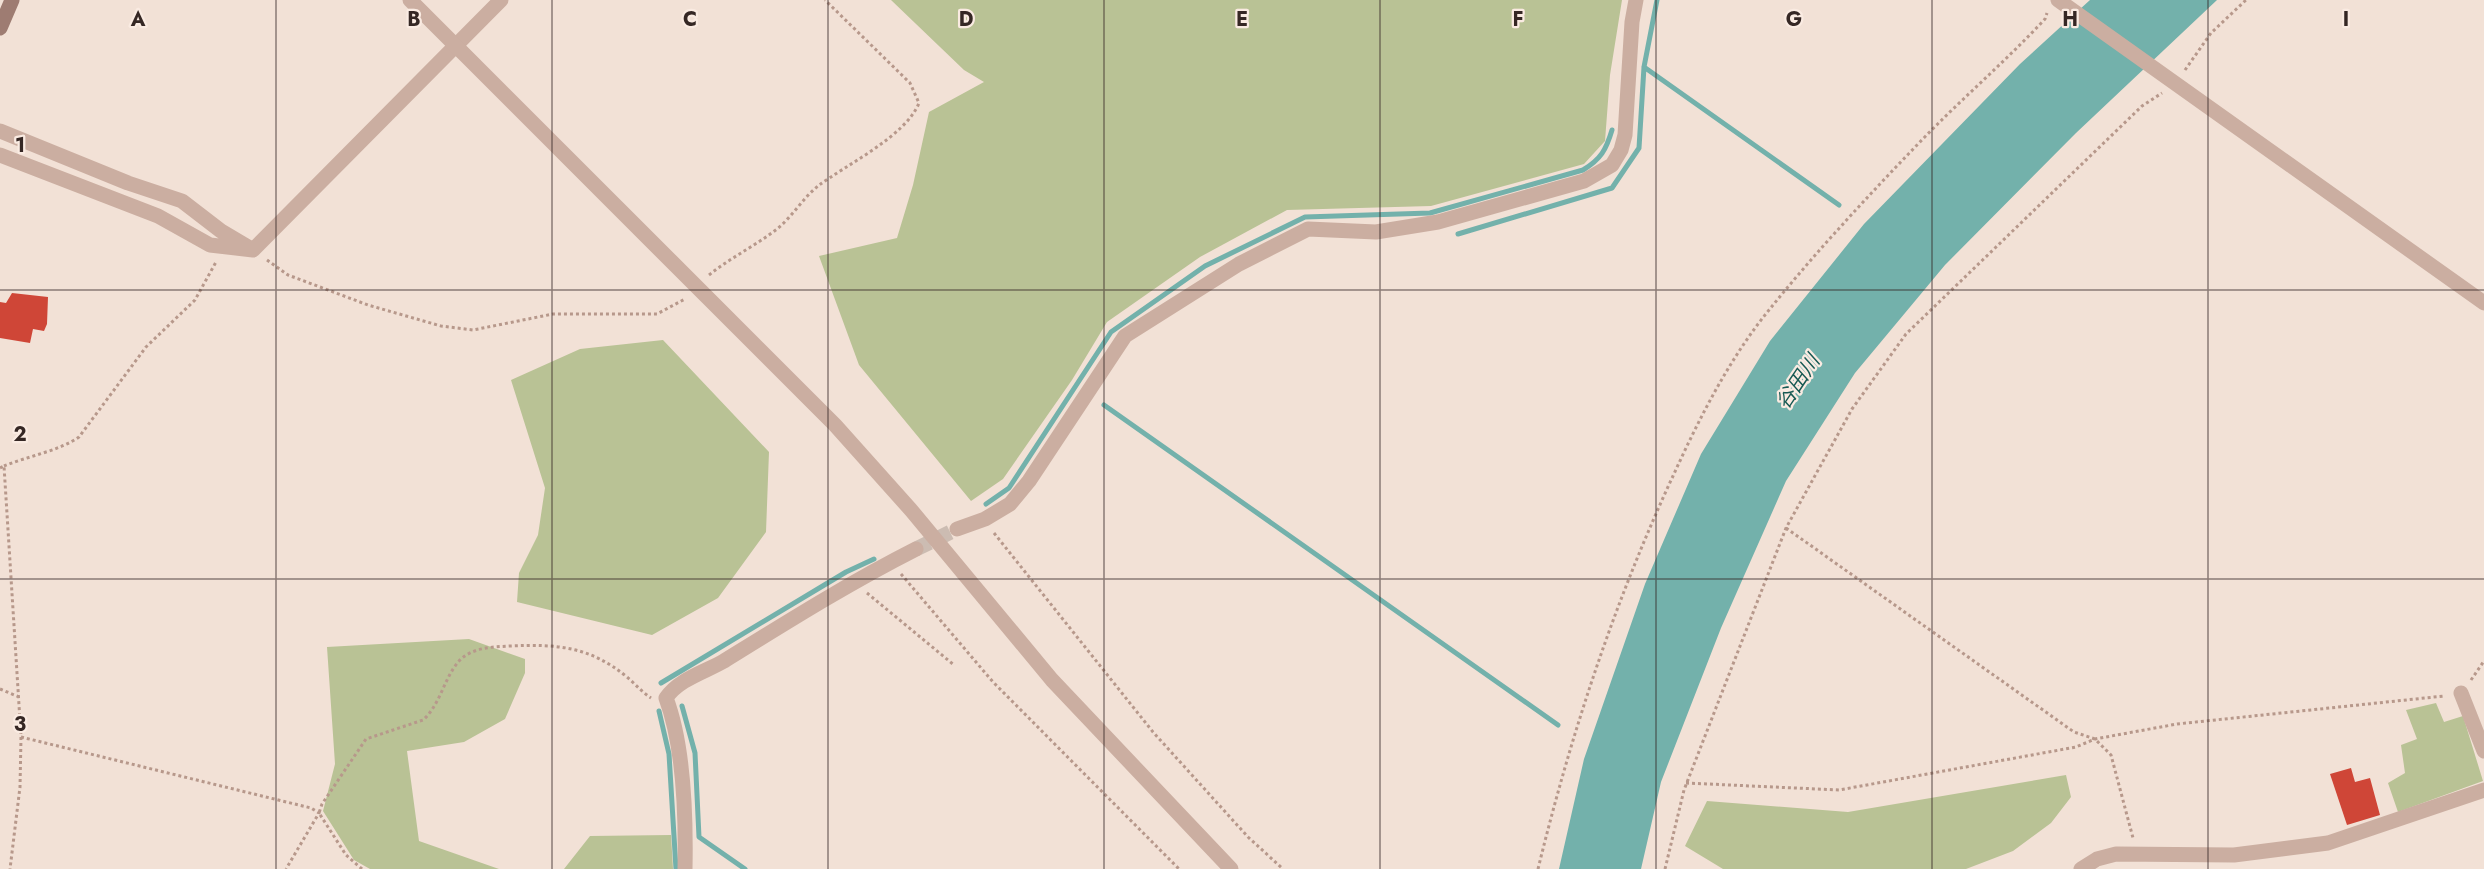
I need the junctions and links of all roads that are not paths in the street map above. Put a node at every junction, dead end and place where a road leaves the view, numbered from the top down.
1 (12, 0) edge
2 (410, 0) edge
3 (501, 0) edge
4 (1636, 0) edge
5 (2053, 5) edge
6 (0, 28) edge
7 (455, 46) junction
8 (0, 131) edge
9 (0, 155) edge
10 (253, 250) junction
11 (2484, 303) edge
12 (957, 529) tunnel mouth
13 (916, 549) tunnel mouth
14 (2461, 693) road end
15 (2484, 751) edge
16 (2484, 790) edge
17 (685, 869) edge
18 (1231, 869) edge
19 (2081, 869) edge

1 - 6 main road
2 - 7 street
3 - 7 street
4 - 12 street
5 - 11 street
7 - 10 street
7 - 18 street
8 - 10 street
9 - 10 street
13 - 17 street
14 - 15 street
16 - 19 street

